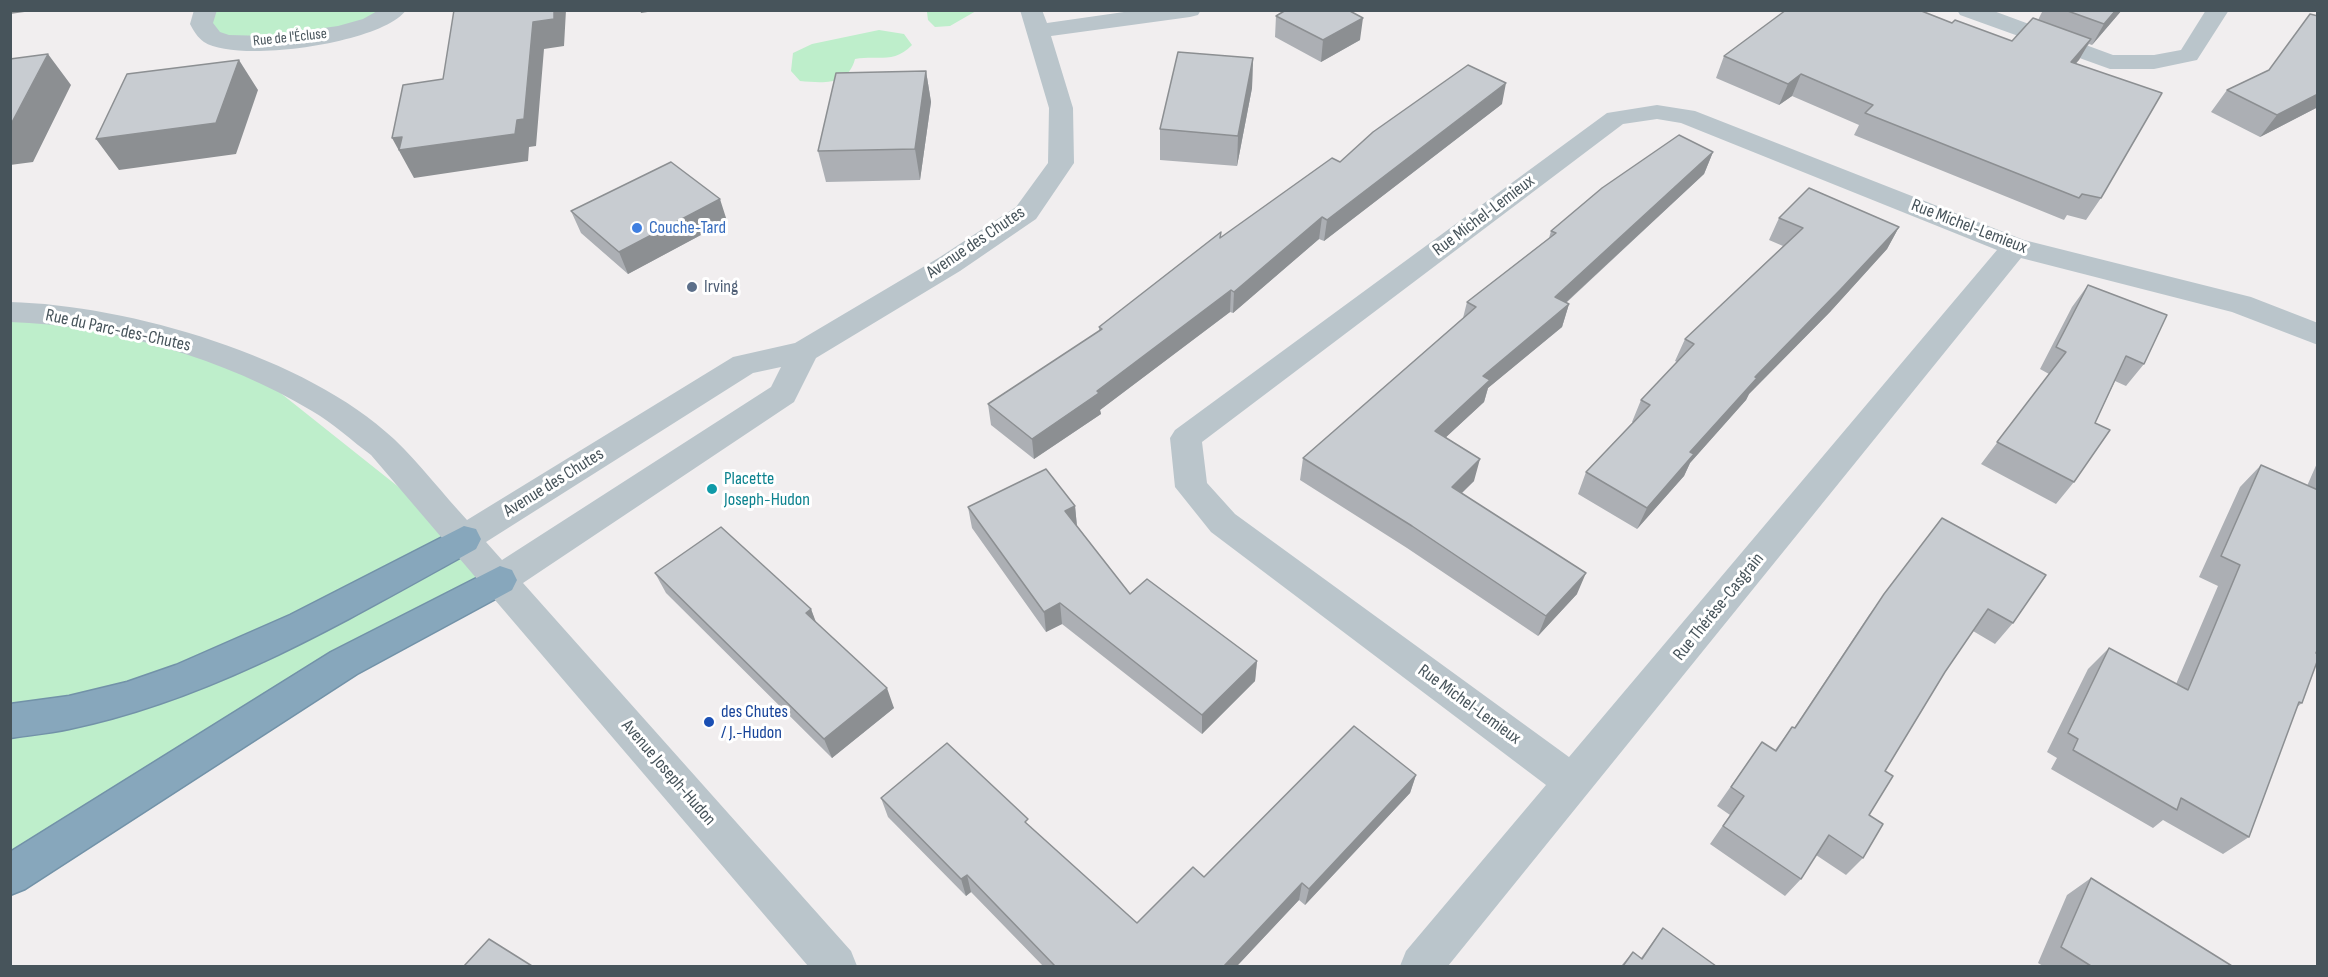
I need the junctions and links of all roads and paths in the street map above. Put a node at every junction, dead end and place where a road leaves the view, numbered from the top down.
1 (206, 10) edge
2 (395, 10) edge
3 (1190, 10) edge
4 (1968, 10) edge
5 (2218, 10) edge
6 (1035, 21) edge
7 (2015, 247) junction
8 (10, 312) edge
9 (2318, 334) edge
10 (804, 351) junction
11 (464, 538) junction
12 (500, 580) junction
13 (10, 720) edge
14 (1574, 783) junction
15 (10, 875) edge
16 (836, 966) edge
17 (1421, 966) edge

1 - 2 street, Rue de l'Écluse
3 - 6 street
4 - 5 street
6 - 10 street, Avenue des Chutes
7 - 9 street, Rue Michel-Lemieux
7 - 14 street, Rue Thérèse-Casgrain
7 - 14 street, Rue Michel-Lemieux
8 - 11 street, Rue du Parc-des-Chutes
10 - 11 street, Avenue des Chutes
10 - 12 street
11 - 12 street, Rue du Parc-des-Chutes
11 - 13 highway
12 - 15 highway
12 - 16 street, Avenue Joseph-Hudon
14 - 17 street, Rue Thérèse-Casgrain

